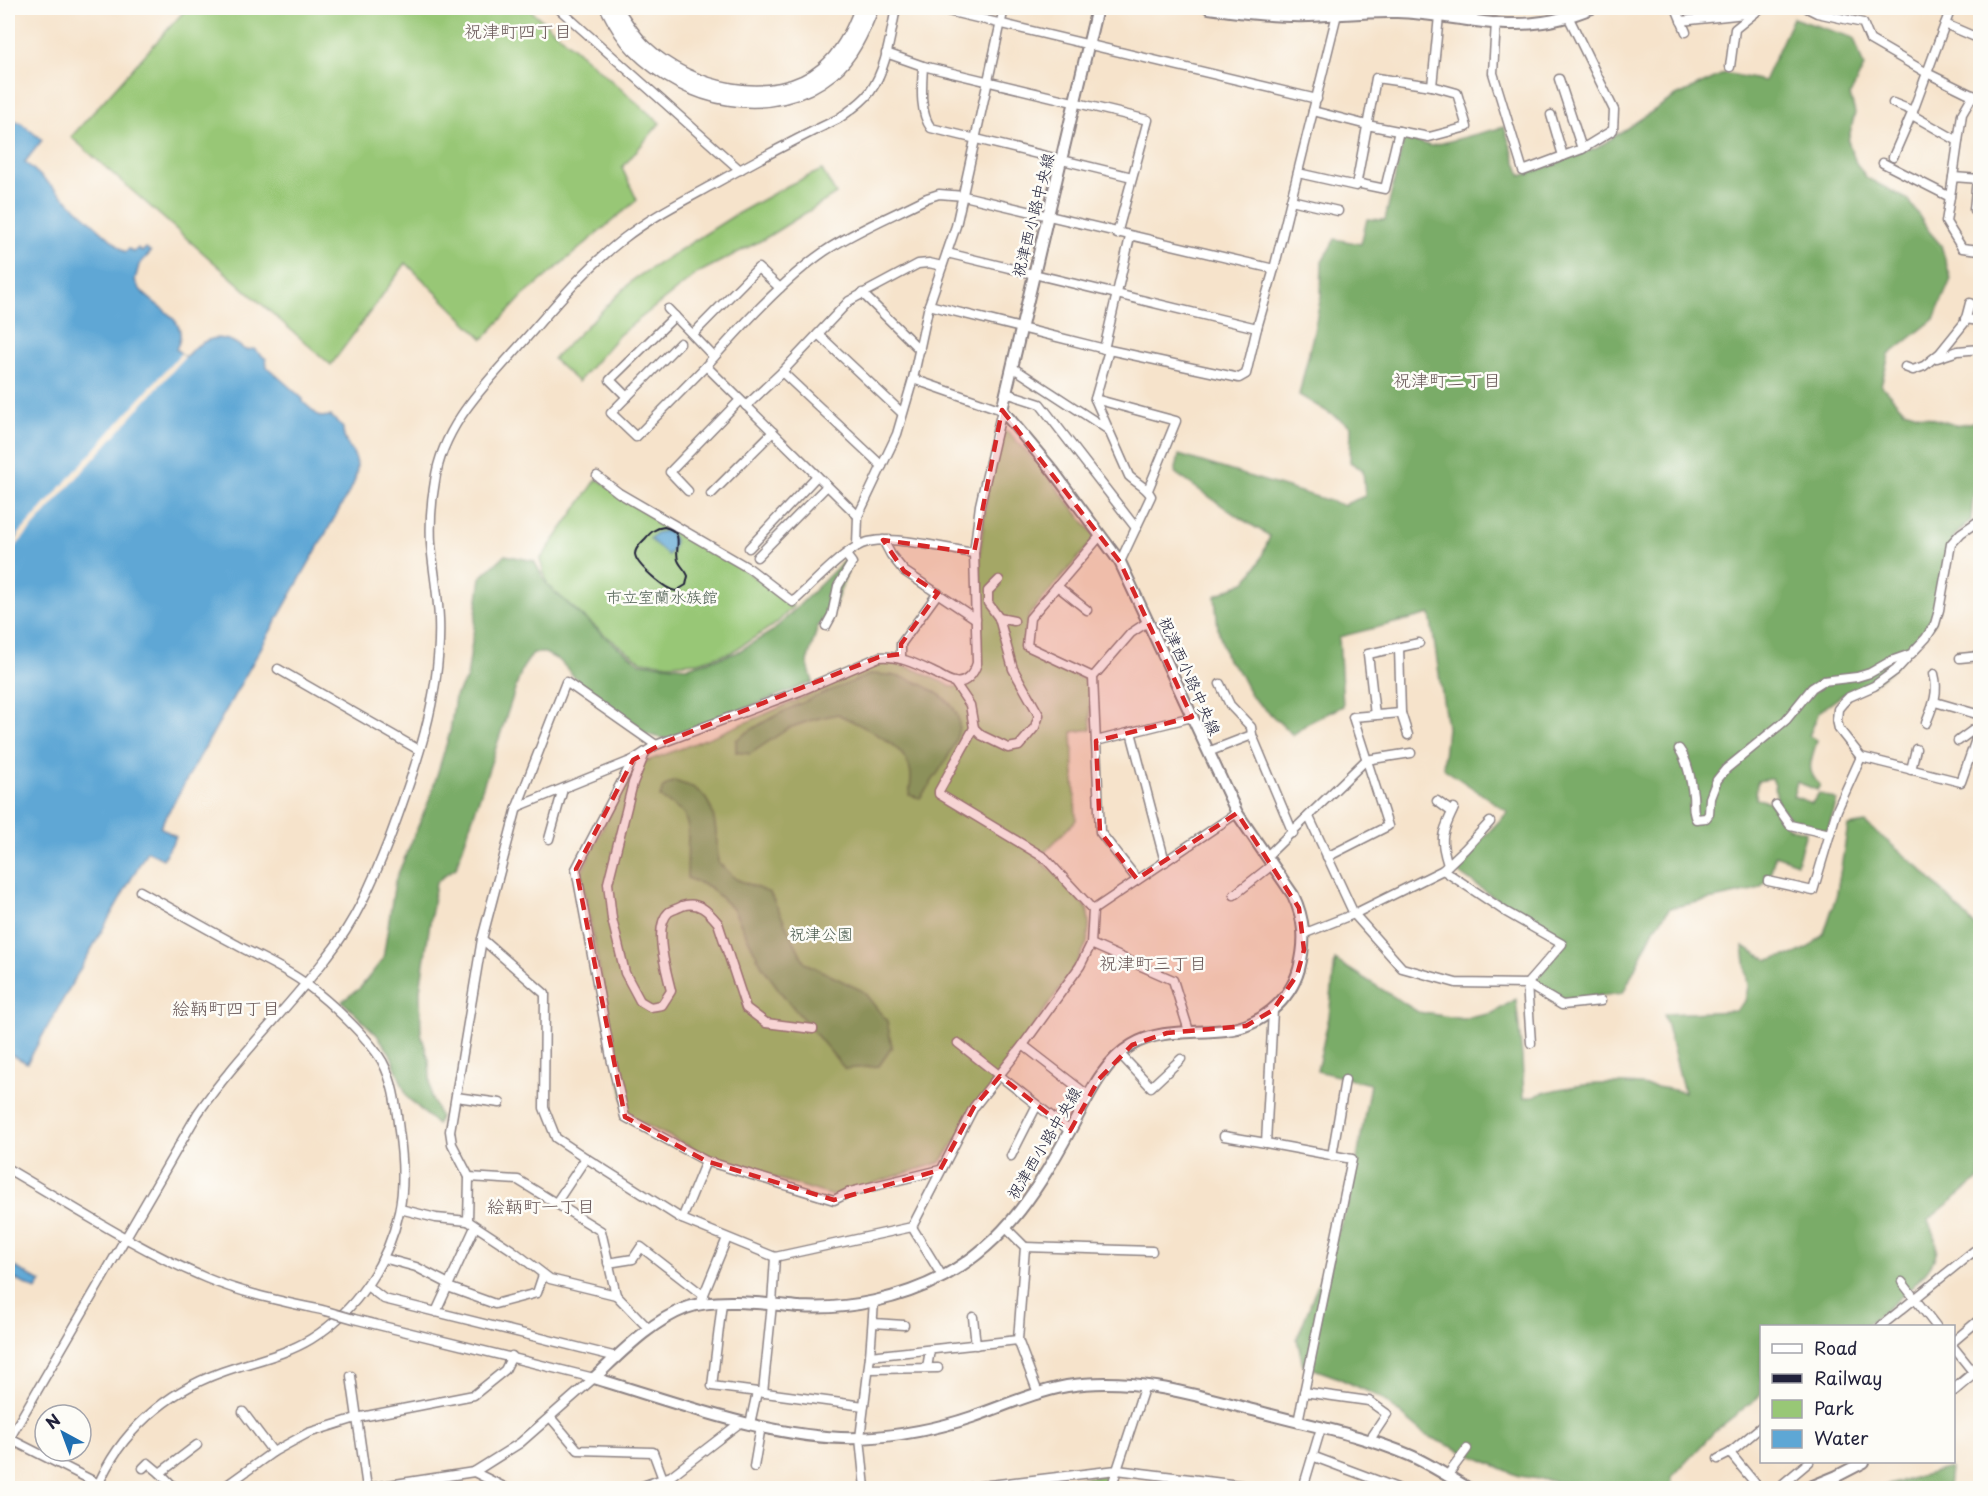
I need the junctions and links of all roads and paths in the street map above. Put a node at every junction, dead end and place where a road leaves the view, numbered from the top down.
1 (558, 8) edge
2 (607, 8) edge
3 (616, 8) edge
4 (861, 8) edge
5 (872, 8) edge
6 (896, 8) edge
7 (935, 8) edge
8 (1004, 8) edge
9 (1097, 8) edge
10 (1209, 8) edge
11 (1592, 8) edge
12 (1676, 8) edge
13 (1807, 8) edge
14 (1951, 8) edge
15 (963, 10) edge
16 (1758, 10) edge
17 (1337, 11) edge
18 (1284, 12) edge
19 (1439, 16) junction
20 (1568, 16) junction
21 (1681, 21) junction
22 (1000, 22) junction
23 (1496, 22) junction
24 (1945, 24) junction
25 (1686, 32) dead end
26 (1980, 39) edge
27 (1088, 45) junction
28 (886, 53) junction
29 (923, 66) junction
30 (1730, 67) dead end
31 (1927, 74) junction
32 (1559, 79) dead end
33 (987, 81) junction
34 (1432, 86) junction
35 (1977, 97) edge
36 (1317, 99) junction
37 (1075, 101) junction
38 (1893, 103) dead end
39 (1313, 111) junction
40 (1912, 113) junction
41 (1551, 115) dead end
42 (1367, 125) junction
43 (1399, 131) junction
44 (974, 139) junction
45 (1958, 141) junction
46 (1582, 149) junction
47 (1563, 156) junction
48 (1893, 157) dead end
49 (1062, 160) junction
50 (1883, 163) dead end
51 (740, 170) junction
52 (1298, 173) junction
53 (1132, 177) junction
54 (1953, 177) junction
55 (1979, 179) edge
56 (1356, 183) junction
57 (964, 196) junction
58 (1950, 197) junction
59 (1291, 200) junction
60 (1974, 210) dead end
61 (1338, 211) dead end
62 (1047, 216) junction
63 (1117, 234) junction
64 (1130, 237) junction
65 (1980, 250) edge
66 (947, 254) junction
67 (942, 266) junction
68 (1274, 269) junction
69 (1034, 275) junction
70 (780, 288) junction
71 (862, 293) junction
72 (1117, 294) junction
73 (1970, 303) dead end
74 (929, 305) junction
75 (668, 309) dead end
76 (675, 316) junction
77 (1965, 319) junction
78 (1980, 321) edge
79 (1022, 328) junction
80 (1257, 328) junction
81 (693, 334) junction
82 (818, 334) junction
83 (680, 343) dead end
84 (1107, 349) junction
85 (1980, 349) edge
86 (920, 350) junction
87 (714, 357) junction
88 (1933, 359) junction
89 (706, 366) junction
90 (1012, 367) junction
91 (1905, 367) dead end
92 (782, 372) junction
93 (913, 379) junction
94 (1006, 393) junction
95 (627, 397) junction
96 (1095, 399) junction
97 (743, 403) junction
98 (1002, 410) junction
99 (902, 413) junction
100 (1107, 429) junction
101 (773, 432) junction
102 (882, 466) junction
103 (597, 476) dead end
104 (817, 476) junction
105 (827, 486) junction
106 (1148, 490) junction
107 (688, 491) dead end
108 (711, 494) dead end
109 (858, 516) junction
110 (1980, 520) edge
111 (1136, 528) junction
112 (1101, 535) junction
113 (883, 540) junction
114 (856, 546) junction
115 (749, 548) dead end
116 (974, 553) junction
117 (846, 555) junction
118 (757, 557) dead end
119 (1120, 562) junction
120 (999, 580) dead end
121 (1057, 586) junction
122 (938, 593) junction
123 (1087, 610) dead end
124 (999, 618) junction
125 (976, 619) junction
126 (1014, 621) dead end
127 (1149, 621) junction
128 (826, 626) dead end
129 (1419, 643) dead end
130 (1399, 648) junction
131 (1911, 654) junction
132 (1980, 656) edge
133 (1960, 658) dead end
134 (901, 659) junction
135 (278, 669) dead end
136 (1934, 674) dead end
137 (1093, 677) junction
138 (955, 683) junction
139 (1220, 684) dead end
140 (1935, 702) junction
141 (1401, 713) junction
142 (1980, 715) edge
143 (1375, 716) junction
144 (1192, 717) junction
145 (1926, 723) dead end
146 (1980, 727) edge
147 (974, 728) junction
148 (1131, 732) junction
149 (1252, 735) junction
150 (1408, 735) dead end
151 (1096, 741) junction
152 (1958, 741) dead end
153 (656, 746) junction
154 (1679, 749) dead end
155 (1916, 749) dead end
156 (419, 750) junction
157 (1208, 752) junction
158 (645, 753) junction
159 (1411, 753) dead end
160 (1861, 757) junction
161 (633, 760) junction
162 (1366, 760) junction
163 (1911, 770) junction
164 (563, 789) junction
165 (1437, 801) dead end
166 (1776, 805) dead end
167 (517, 807) junction
168 (1236, 813) junction
169 (1309, 817) junction
170 (1490, 822) dead end
171 (1293, 832) junction
172 (1830, 834) junction
173 (549, 839) dead end
174 (1327, 857) junction
175 (1269, 861) junction
176 (1165, 862) junction
177 (1446, 868) junction
178 (1137, 879) junction
179 (1768, 881) dead end
180 (140, 891) dead end
181 (1234, 895) dead end
182 (1093, 910) junction
183 (1354, 914) junction
184 (1303, 934) junction
185 (482, 939) junction
186 (1091, 944) junction
187 (305, 984) junction
188 (1527, 984) junction
189 (1601, 1001) dead end
190 (1273, 1010) junction
191 (813, 1029) dead end
192 (1189, 1031) junction
193 (958, 1043) dead end
194 (1531, 1043) dead end
195 (1023, 1045) junction
196 (1120, 1054) junction
197 (1181, 1059) dead end
198 (999, 1076) junction
199 (1345, 1080) dead end
200 (1089, 1096) junction
201 (456, 1097) junction
202 (500, 1103) dead end
203 (1037, 1105) junction
204 (1070, 1131) junction
205 (1224, 1136) dead end
206 (1266, 1143) junction
207 (1011, 1156) dead end
208 (1332, 1156) junction
209 (586, 1158) junction
210 (706, 1161) junction
211 (8, 1169) edge
212 (940, 1170) junction
213 (469, 1177) junction
214 (556, 1203) junction
215 (400, 1209) junction
216 (682, 1219) junction
217 (471, 1224) junction
218 (912, 1227) junction
219 (1006, 1228) junction
220 (127, 1238) junction
221 (727, 1238) junction
222 (1025, 1247) junction
223 (1152, 1251) dead end
224 (775, 1257) junction
225 (383, 1258) junction
226 (1980, 1259) edge
227 (608, 1263) junction
228 (543, 1275) junction
229 (942, 1276) junction
230 (1902, 1282) dead end
231 (448, 1285) junction
232 (367, 1286) junction
233 (616, 1295) junction
234 (1914, 1298) junction
235 (702, 1300) junction
236 (874, 1302) junction
237 (722, 1303) junction
238 (772, 1304) junction
239 (436, 1312) junction
240 (973, 1317) dead end
241 (1980, 1319) edge
242 (873, 1323) junction
243 (904, 1325) dead end
244 (1882, 1325) edge
245 (1935, 1325) edge
246 (649, 1329) junction
247 (1955, 1339) edge
248 (1018, 1340) junction
249 (976, 1345) junction
250 (930, 1350) junction
251 (1955, 1350) edge
252 (512, 1356) junction
253 (870, 1356) junction
254 (617, 1357) junction
255 (927, 1368) junction
256 (938, 1368) dead end
257 (869, 1369) junction
258 (1977, 1370) edge
259 (351, 1377) dead end
260 (594, 1378) junction
261 (1145, 1385) junction
262 (1955, 1388) edge
263 (760, 1392) junction
264 (1304, 1392) junction
265 (1038, 1393) junction
266 (864, 1406) junction
267 (243, 1412) dead end
268 (550, 1417) junction
269 (356, 1418) junction
270 (1298, 1422) junction
271 (751, 1424) junction
272 (1760, 1427) edge
273 (1321, 1428) junction
274 (860, 1438) junction
275 (8, 1439) edge
276 (1369, 1441) junction
277 (197, 1446) dead end
278 (1467, 1449) dead end
279 (273, 1452) junction
280 (1730, 1453) junction
281 (1312, 1456) junction
282 (1718, 1459) dead end
283 (1807, 1463) edge
284 (1843, 1463) edge
285 (1861, 1463) edge
286 (754, 1467) dead end
287 (144, 1468) dead end
288 (1117, 1470) junction
289 (1850, 1470) junction
290 (474, 1472) junction
291 (160, 1473) junction
292 (1447, 1476) junction
293 (663, 1479) junction
294 (98, 1486) edge
295 (1463, 1487) edge
296 (174, 1488) edge
297 (223, 1488) edge
298 (368, 1488) edge
299 (506, 1488) edge
300 (637, 1488) edge
301 (684, 1488) edge
302 (865, 1488) edge
303 (965, 1488) edge
304 (1111, 1488) edge
305 (1263, 1488) edge
306 (1303, 1488) edge
307 (1398, 1488) edge
308 (1759, 1488) edge
309 (1778, 1488) edge
310 (1808, 1488) edge

1 - 51 street
2 - 5 highway
3 - 4 highway
6 - 28 street
7 - 15 street
8 - 22 street
9 - 27 main road, 祝津西小路中央線
10 - 18 main road
11 - 20 main road
12 - 21 street
13 - 31 street
14 - 24 street
15 - 22 street
16 - 21 street
16 - 30 street
17 - 18 main road
17 - 19 main road
17 - 36 street
19 - 23 main road
19 - 34 street
20 - 23 main road
20 - 46 street
21 - 25 street
22 - 27 street
22 - 33 street
23 - 47 street
24 - 26 street
24 - 31 street
27 - 36 street
27 - 37 main road, 祝津西小路中央線
28 - 29 street
28 - 51 street
29 - 33 street
29 - 44 street
31 - 35 street
31 - 40 street
32 - 46 street
33 - 37 street
33 - 44 street
34 - 42 street
34 - 43 street
35 - 45 street
36 - 39 street
37 - 49 main road, 祝津西小路中央線
37 - 53 street
38 - 40 street
39 - 42 street
39 - 52 street
40 - 45 street
40 - 48 street
41 - 47 street
42 - 43 street
42 - 56 street
43 - 56 street
44 - 49 street
44 - 57 street
45 - 54 street
46 - 47 street
49 - 53 street
49 - 62 main road, 祝津西小路中央線
50 - 58 street
51 - 156 street
52 - 56 street
52 - 59 street
53 - 63 street
54 - 55 street
54 - 58 street
55 - 60 street
57 - 62 street
57 - 66 street
57 - 70 street
58 - 65 street
59 - 61 street
59 - 68 street
62 - 63 street
62 - 69 main road, 祝津西小路中央線
63 - 64 street
64 - 68 street
64 - 72 street
66 - 67 street
66 - 69 street
67 - 71 street
67 - 74 street
68 - 80 street
69 - 72 street
69 - 79 main road, 祝津西小路中央線
70 - 81 street
70 - 87 street
71 - 82 street
71 - 86 street
72 - 80 street
72 - 84 street
73 - 77 street
74 - 79 street
74 - 86 street
75 - 76 street
76 - 81 street
76 - 95 street
77 - 78 street
77 - 88 street
79 - 84 street
79 - 90 main road, 祝津西小路中央線
80 - 84 street
81 - 87 street
82 - 92 street
82 - 99 street
83 - 95 street
84 - 96 street
85 - 88 street
86 - 93 street
87 - 89 street
88 - 91 street
89 - 95 street
89 - 97 street
90 - 94 main road, 祝津西小路中央線
90 - 100 street
92 - 97 street
92 - 102 street
93 - 98 street
93 - 99 street
94 - 98 main road, 祝津西小路中央線
94 - 111 street
96 - 100 street
96 - 106 street
97 - 101 street
97 - 107 street
98 - 112 main road, 祝津西小路中央線
98 - 116 street
99 - 102 street
100 - 106 street
101 - 104 street
101 - 108 street
102 - 109 street
103 - 117 street
104 - 105 street
104 - 115 street
105 - 109 street
105 - 118 street
106 - 111 street
109 - 114 street
110 - 131 street
111 - 119 street
112 - 119 main road, 祝津西小路中央線
112 - 121 street
113 - 114 street
113 - 116 street
113 - 122 street
114 - 117 street
116 - 125 street
117 - 128 street
119 - 127 main road, 祝津西小路中央線
120 - 124 street
121 - 123 street
121 - 137 street
122 - 125 street
122 - 134 street
124 - 126 street
124 - 147 street
125 - 138 street
127 - 137 street
127 - 144 main road, 祝津西小路中央線
129 - 130 street
130 - 141 street
130 - 143 street
131 - 154 street
131 - 160 street
132 - 133 street
134 - 138 street
134 - 153 street
135 - 156 street
136 - 140 street
137 - 151 street
138 - 147 street
139 - 149 street
140 - 142 street
140 - 145 street
141 - 143 street
141 - 150 street
143 - 162 street
144 - 148 street
144 - 157 main road, 祝津西小路中央線
146 - 152 street
146 - 163 street
147 - 182 street
148 - 151 street
148 - 176 street
149 - 157 street
149 - 171 street
151 - 178 street
153 - 158 street
153 - 167 street
155 - 163 street
156 - 187 street
157 - 168 main road, 祝津西小路中央線
158 - 161 street
158 - 191 street
159 - 162 street
160 - 163 street
160 - 172 street
161 - 164 street
161 - 210 street
162 - 169 street
162 - 174 street
164 - 167 street
164 - 173 street
165 - 177 street
166 - 172 street
167 - 185 street
168 - 175 main road, 祝津西小路中央線
168 - 176 street
169 - 171 street
169 - 174 street
170 - 177 street
171 - 175 street
172 - 179 street
174 - 183 street
175 - 181 street
175 - 184 main road, 祝津西小路中央線
176 - 178 street
177 - 183 street
177 - 188 street
178 - 182 street
180 - 187 street
182 - 186 street
183 - 184 street
183 - 188 street
184 - 190 main road, 祝津西小路中央線
185 - 201 street
185 - 209 street
186 - 192 street
186 - 195 street
187 - 215 street
187 - 220 street
188 - 189 street
188 - 194 street
190 - 192 main road, 祝津西小路中央線
190 - 206 street
192 - 196 main road, 祝津西小路中央線
193 - 198 street
195 - 198 street
195 - 200 street
196 - 197 street
196 - 200 main road, 祝津西小路中央線
198 - 203 street
198 - 212 street
199 - 208 street
200 - 204 main road, 祝津西小路中央線
201 - 202 street
201 - 213 street
203 - 204 street
203 - 207 street
204 - 219 main road, 祝津西小路中央線
205 - 206 street
206 - 208 street
208 - 264 street
209 - 214 street
209 - 216 street
210 - 212 street
210 - 216 street
211 - 220 street
212 - 218 street
213 - 214 street
213 - 217 street
214 - 227 street
215 - 217 street
215 - 225 street
216 - 221 street
217 - 228 street
217 - 231 street
218 - 224 street
218 - 229 street
219 - 222 street
219 - 229 main road, 祝津西小路中央線
220 - 252 street, bridge
220 - 275 street
221 - 224 street
221 - 235 street
222 - 223 street
222 - 248 street
224 - 238 street
225 - 231 street
225 - 232 street
226 - 234 street
227 - 233 street
227 - 235 street
228 - 231 street
228 - 233 street
229 - 236 main road, 祝津西小路中央線
230 - 234 street
231 - 239 street
232 - 239 street
232 - 294 street
233 - 246 street
234 - 244 street
234 - 245 street
235 - 237 main road, 祝津西小路中央線
235 - 246 main road, 祝津西小路中央線
236 - 238 main road, 祝津西小路中央線
236 - 242 street
237 - 238 main road, 祝津西小路中央線
237 - 263 street
238 - 263 street
239 - 254 street
240 - 249 street
241 - 247 street
242 - 243 street
242 - 253 street
246 - 254 main road, 祝津西小路中央線
248 - 249 street
248 - 265 street
249 - 250 street
250 - 253 street
250 - 255 street
251 - 258 street
252 - 260 street
252 - 269 street
253 - 257 street
254 - 260 main road, 祝津西小路中央線
255 - 256 street
255 - 257 street
257 - 266 street
258 - 262 main road
259 - 269 street
260 - 268 street
260 - 271 main road
261 - 265 main road
261 - 270 main road
261 - 288 street
263 - 266 street
263 - 271 street
264 - 270 street
264 - 276 street
265 - 274 main road
266 - 274 street
267 - 279 street
268 - 290 street
268 - 293 street
269 - 279 street
269 - 298 street
270 - 273 main road
271 - 274 main road
271 - 286 street
271 - 293 street
272 - 280 street
273 - 276 main road
273 - 281 street
274 - 302 street
275 - 294 street
276 - 292 main road
277 - 291 street
278 - 292 street
279 - 297 street
280 - 282 street
280 - 308 street
281 - 306 street
281 - 307 street
283 - 309 street
284 - 289 street
285 - 289 main road
287 - 291 street
288 - 303 street
288 - 304 street
288 - 305 street
289 - 310 main road
290 - 298 street
290 - 299 street
291 - 296 street
292 - 295 main road
293 - 300 street
293 - 301 street

